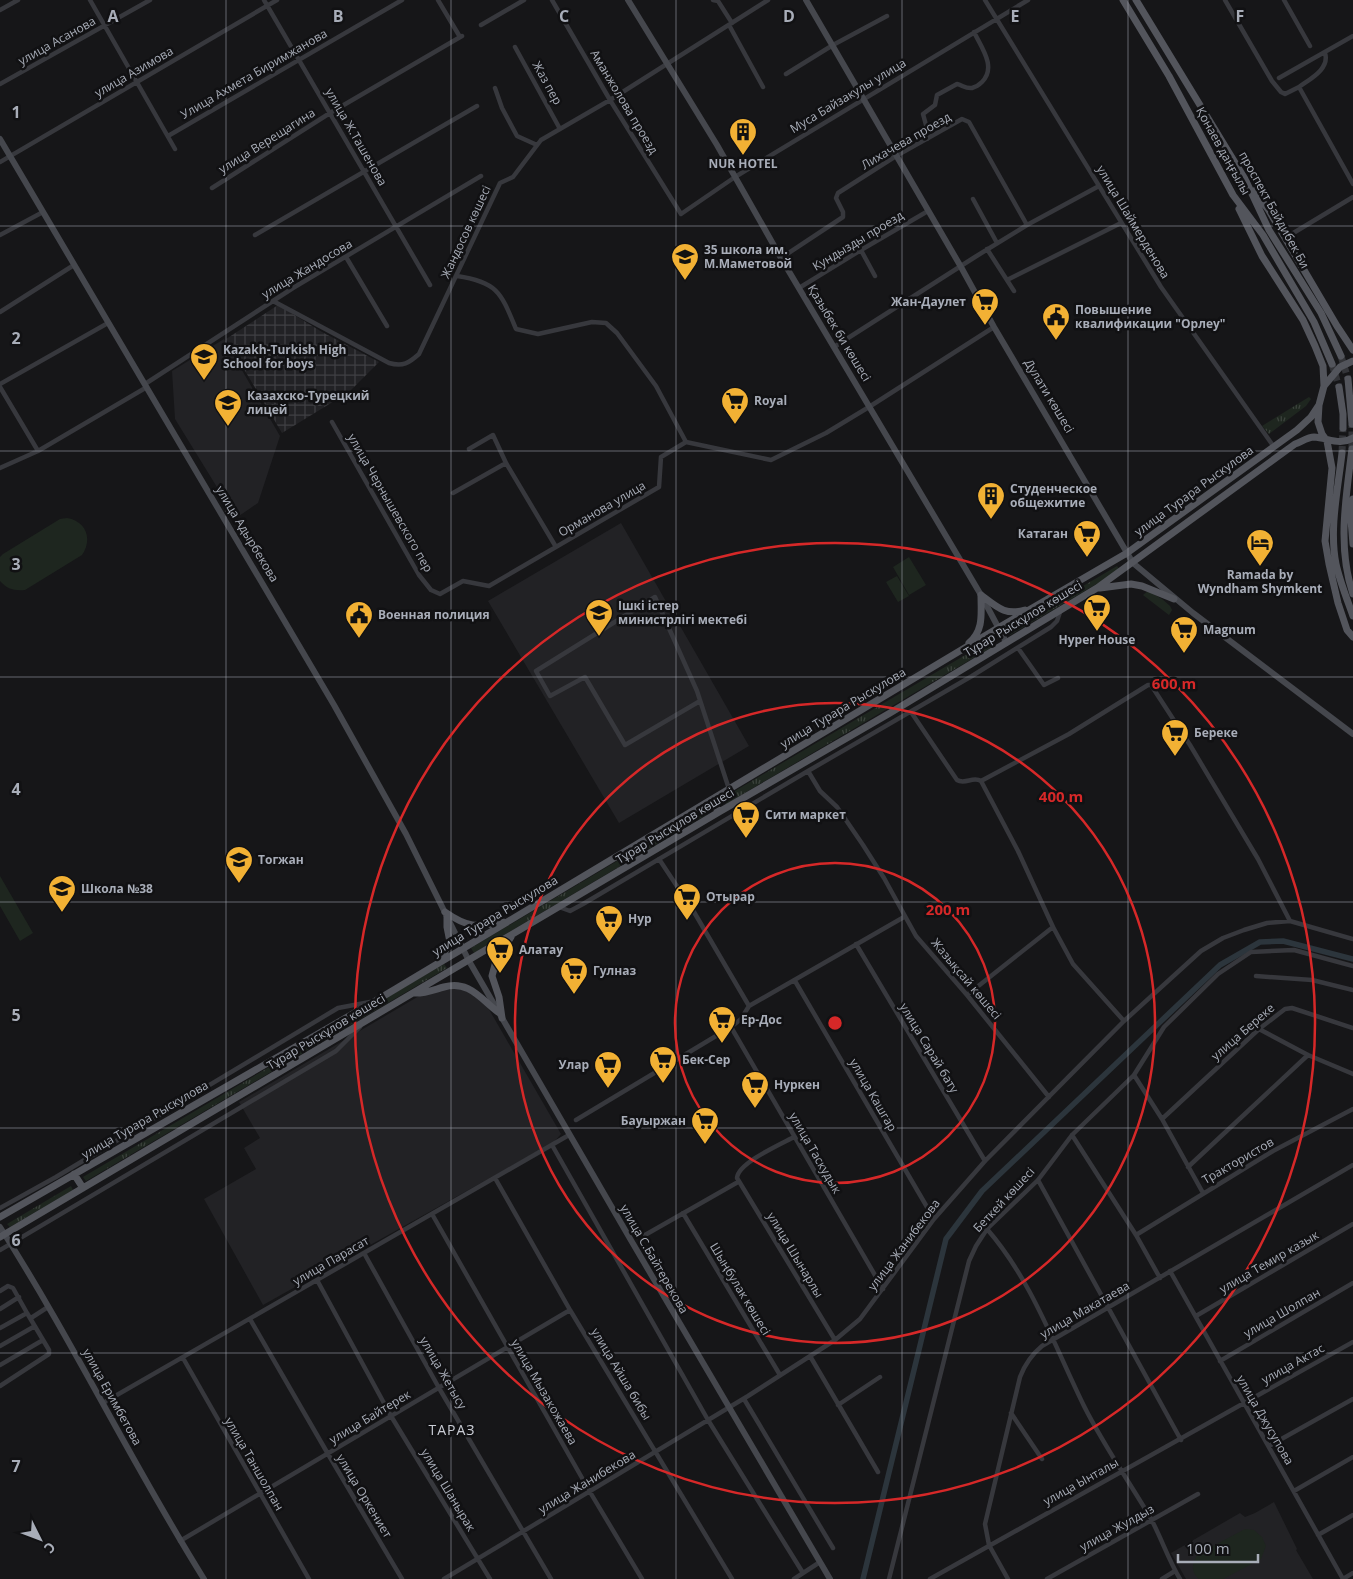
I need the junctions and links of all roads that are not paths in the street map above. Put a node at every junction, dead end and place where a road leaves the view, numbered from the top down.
1 (18, 0) edge
2 (90, 0) edge
3 (150, 0) edge
4 (264, 0) edge
5 (277, 0) edge
6 (402, 0) edge
7 (438, 0) edge
8 (524, 0) edge
9 (552, 0) edge
10 (628, 0) edge
11 (713, 0) edge
12 (768, 0) edge
13 (806, 0) edge
14 (985, 0) edge
15 (1028, 0) edge
16 (1123, 0) edge
17 (1136, 0) edge
18 (1225, 0) edge
19 (1284, 0) edge
20 (267, 6) junction
21 (0, 10) edge
22 (887, 16) dead end
23 (996, 18) junction
24 (730, 24) junction
25 (480, 25) dead end
26 (104, 26) junction
27 (974, 32) junction
28 (1353, 36) edge
29 (833, 45) junction
30 (1310, 46) dead end
31 (515, 47) dead end
32 (1326, 55) junction
33 (298, 60) junction
34 (668, 63) junction
35 (786, 74) dead end
36 (1279, 78) dead end
37 (137, 82) junction
38 (0, 84) edge
39 (1299, 86) junction
40 (763, 87) dead end
41 (496, 88) dead end
42 (864, 98) junction
43 (610, 100) junction
44 (477, 106) dead end
45 (330, 114) junction
46 (560, 129) junction
47 (168, 136) junction
48 (0, 139) edge
49 (927, 139) junction
50 (537, 146) junction
51 (175, 150) dead end
52 (10, 156) junction
53 (896, 156) junction
54 (0, 162) edge
55 (364, 170) junction
56 (481, 176) dead end
57 (735, 177) junction
58 (1245, 179) junction
59 (1353, 184) edge
60 (1099, 186) junction
61 (212, 188) dead end
62 (1233, 195) junction
63 (1353, 197) edge
64 (974, 199) dead end
65 (928, 211) junction
66 (43, 212) junction
67 (681, 214) joint
68 (1121, 223) junction
69 (1027, 225) junction
70 (397, 227) junction
71 (255, 235) dead end
72 (0, 236) edge
73 (1285, 238) junction
74 (856, 241) dead end
75 (997, 243) junction
76 (988, 249) junction
77 (861, 250) junction
78 (346, 257) junction
79 (781, 258) junction
80 (74, 265) junction
81 (961, 267) junction
82 (457, 276) junction
83 (875, 276) dead end
84 (1007, 280) junction
85 (430, 285) dead end
86 (799, 288) junction
87 (1014, 291) dead end
88 (273, 301) junction
89 (0, 312) edge
90 (108, 323) junction
91 (387, 326) dead end
92 (994, 327) junction
93 (834, 347) junction
94 (1353, 350) edge
95 (1341, 356) tunnel mouth
96 (1353, 361) edge
97 (1332, 364) tunnel mouth
98 (1348, 379) dead end
99 (146, 385) junction
100 (0, 386) edge
101 (1324, 386) junction
102 (1339, 386) tunnel mouth
103 (1319, 405) junction
104 (870, 407) junction
105 (332, 422) dead end
106 (1352, 424) tunnel mouth
107 (1343, 428) tunnel mouth
108 (1353, 438) edge
109 (1327, 441) junction
110 (686, 442) junction
111 (1274, 447) junction
112 (469, 449) dead end
113 (1352, 449) dead end
114 (38, 451) junction
115 (1342, 453) tunnel mouth
116 (506, 463) junction
117 (0, 468) edge
118 (453, 493) dead end
119 (1353, 499) edge
120 (1353, 539) edge
121 (556, 547) junction
122 (1127, 553) junction
123 (1133, 563) junction
124 (489, 586) joint
125 (1097, 588) junction
126 (1353, 594) edge
127 (981, 596) junction
128 (1174, 598) junction
129 (1038, 606) junction
130 (1060, 610) junction
131 (1353, 616) edge
132 (998, 628) junction
133 (1353, 637) edge
134 (1006, 642) junction
135 (1018, 648) junction
136 (1012, 651) junction
137 (956, 654) junction
138 (1058, 678) dead end
139 (700, 701) junction
140 (911, 712) junction
141 (890, 713) junction
142 (896, 721) junction
143 (1353, 734) edge
144 (808, 770) junction
145 (981, 781) junction
146 (729, 789) junction
147 (711, 800) junction
148 (719, 812) junction
149 (659, 859) junction
150 (559, 907) junction
151 (446, 913) junction
152 (904, 917) junction
153 (508, 920) junction
154 (1290, 921) junction
155 (1053, 927) junction
156 (512, 935) junction
157 (1353, 939) edge
158 (856, 944) junction
159 (462, 948) junction
160 (469, 961) junction
161 (438, 962) junction
162 (1353, 966) edge
163 (1256, 976) dead end
164 (795, 981) junction
165 (1353, 990) edge
166 (413, 994) junction
167 (967, 995) junction
168 (377, 1000) junction
169 (749, 1006) junction
170 (500, 1015) junction
171 (366, 1021) junction
172 (1124, 1021) junction
173 (731, 1026) junction
174 (1353, 1028) edge
175 (1259, 1029) junction
176 (1308, 1054) junction
177 (1353, 1074) edge
178 (1134, 1075) junction
179 (1049, 1097) junction
180 (1353, 1109) edge
181 (1162, 1119) junction
182 (576, 1120) dead end
183 (569, 1135) junction
184 (1072, 1135) junction
185 (794, 1137) junction
186 (552, 1145) junction
187 (985, 1161) junction
188 (1353, 1165) edge
189 (1188, 1167) junction
190 (74, 1174) junction
191 (495, 1178) junction
192 (51, 1180) junction
193 (1038, 1180) junction
194 (738, 1182) junction
195 (83, 1188) junction
196 (1202, 1193) junction
197 (35, 1197) junction
198 (0, 1208) edge
199 (683, 1213) junction
200 (432, 1214) junction
201 (0, 1217) edge
202 (934, 1219) junction
203 (1353, 1224) edge
204 (0, 1227) edge
205 (988, 1229) junction
206 (645, 1235) dead end
207 (1136, 1235) junction
208 (2, 1236) edge
209 (10, 1243) junction
210 (0, 1250) edge
211 (364, 1253) junction
212 (1170, 1272) junction
213 (1160, 1278) junction
214 (317, 1280) junction
215 (1353, 1283) edge
216 (883, 1289) junction
217 (0, 1291) edge
218 (18, 1297) junction
219 (48, 1307) junction
220 (1108, 1308) junction
221 (0, 1309) edge
222 (570, 1310) junction
223 (27, 1313) junction
224 (1196, 1316) junction
225 (31, 1318) junction
226 (250, 1319) junction
227 (35, 1326) junction
228 (0, 1328) edge
229 (43, 1340) junction
230 (835, 1340) junction
231 (1054, 1340) junction
232 (1353, 1342) edge
233 (0, 1346) edge
234 (507, 1347) junction
235 (810, 1356) junction
236 (183, 1358) junction
237 (1220, 1361) junction
238 (0, 1365) edge
239 (780, 1375) junction
240 (880, 1377) dead end
241 (0, 1386) edge
242 (440, 1388) junction
243 (744, 1399) junction
244 (1353, 1399) edge
245 (103, 1403) junction
246 (1244, 1404) junction
247 (838, 1405) junction
248 (728, 1407) junction
249 (1011, 1413) junction
250 (391, 1416) junction
251 (708, 1420) junction
252 (1181, 1440) junction
253 (1269, 1446) junction
254 (656, 1453) junction
255 (328, 1454) junction
256 (1353, 1457) edge
257 (1042, 1459) dead end
258 (1121, 1471) junction
259 (878, 1472) dead end
260 (1294, 1491) junction
261 (590, 1492) junction
262 (1198, 1494) dead end
263 (260, 1495) junction
264 (1353, 1515) edge
265 (1151, 1520) junction
266 (522, 1532) junction
267 (1318, 1535) junction
268 (180, 1541) junction
269 (989, 1545) junction
270 (833, 1548) dead end
271 (478, 1559) junction
272 (820, 1562) junction
273 (1175, 1571) junction
274 (803, 1573) junction
275 (1353, 1573) edge
276 (939, 1577) edge
277 (204, 1579) edge
278 (309, 1579) edge
279 (402, 1579) edge
280 (444, 1579) edge
281 (490, 1579) edge
282 (551, 1579) edge
283 (642, 1579) edge
284 (732, 1579) edge
285 (794, 1579) edge
286 (830, 1579) edge
287 (889, 1579) edge
288 (930, 1579) edge
289 (1008, 1579) edge
290 (1047, 1579) edge
291 (1162, 1579) edge
292 (1180, 1579) edge
293 (1343, 1579) edge

1 - 21 street
2 - 26 street
3 - 26 street, улица Асанова
4 - 20 street, улица Ж.Ташенова
5 - 20 street, улица Азимова
6 - 33 street, Улица Ахмета Биримжанова
7 - 45 street, улица Верещагина
8 - 25 street
9 - 43 street, Аманжолова проезд
10 - 34 main road, Қазыбек би көшесі
11 - 24 street
12 - 24 street, Жандосов көшесі
13 - 29 main road, Дулати көшесі
14 - 23 street, улица Шаймерденова
15 - 23 street, Муса Байзакулы улица
16 - 62 main road, Қонаев даңғылы
17 - 58 main road, проспект Байдибек Би
18 - 39 street
19 - 30 street
20 - 33 street, улица Ж.Ташенова
20 - 37 street, улица Азимова
22 - 29 street
23 - 27 street, Муса Байзакулы улица
23 - 60 street, улица Шаймерденова
24 - 34 street, Жандосов көшесі
24 - 40 street
26 - 37 street
26 - 38 street, улица Асанова
27 - 42 street, Муса Байзакулы улица
27 - 49 street
28 - 32 street
29 - 35 street
29 - 42 main road, Дулати көшесі
31 - 46 street, Жаз пер
32 - 36 street
32 - 39 street
33 - 45 street, улица Ж.Ташенова
33 - 47 street, Улица Ахмета Биримжанова
34 - 43 street, Жандосов көшесі
34 - 57 main road, Қазыбек би көшесі
37 - 47 street
37 - 52 street, улица Азимова
39 - 59 street
41 - 50 street
42 - 53 main road, Дулати көшесі
42 - 57 street, Муса Байзакулы улица
43 - 46 street, Жандосов көшесі
43 - 67 street, Аманжолова проезд
44 - 55 street
45 - 55 street, улица Ж.Ташенова
45 - 61 street, улица Верещагина
46 - 50 street, Жандосов көшесі
47 - 51 street
48 - 52 main road, улица Адырбекова
49 - 53 street, Лихачева проезд
49 - 69 street, Лихачева проезд
50 - 82 street, Жандосов көшесі
52 - 54 street, улица Азимова
52 - 66 main road, улица Адырбекова
53 - 65 main road, Дулати көшесі
53 - 79 street, Лихачева проезд
55 - 70 street, улица Ж.Ташенова
55 - 71 street
56 - 70 street, улица Жандосова
57 - 67 street, Муса Байзакулы улица
57 - 79 main road, Қазыбек би көшесі
58 - 73 main road
58 - 95 main road, проспект Байдибек Би
60 - 68 street, улица Шаймерденова
60 - 69 street
62 - 97 main road, Қонаев даңғылы
62 - 101 main road
63 - 73 street
64 - 75 street
65 - 77 street, Кундызды проезд
65 - 81 main road, Дулати көшесі
66 - 72 street
66 - 80 main road, улица Адырбекова
68 - 84 street
68 - 111 street, улица Шаймерденова
69 - 75 street
70 - 78 street, улица Жандосова
70 - 85 street, улица Ж.Ташенова
73 - 94 main road
74 - 77 street
75 - 76 street
76 - 81 street
76 - 84 street
77 - 83 street
77 - 86 street, Кундызды проезд
78 - 88 street, улица Жандосова
78 - 91 street
79 - 86 main road, Қазыбек би көшесі
80 - 89 street
80 - 90 main road, улица Адырбекова
81 - 92 main road, Дулати көшесі
81 - 93 street
82 - 88 street, Жандосов көшесі
82 - 110 street
84 - 87 street
86 - 93 main road, Қазыбек би көшесі
88 - 99 street, улица Жандосова
90 - 99 main road, улица Адырбекова
90 - 100 street
92 - 104 street
92 - 122 main road, Дулати көшесі
93 - 104 main road, Қазыбек би көшесі
96 - 101 main road
98 - 106 main road
99 - 114 street, улица Жандосова
99 - 151 main road, улица Адырбекова
100 - 114 street
101 - 103 main road
102 - 107 main road
103 - 109 main road
103 - 111 main road
104 - 110 street
104 - 127 main road, Қазыбек би көшесі
105 - 124 street, улица Чернышевского пер
108 - 109 main road, Тұрар Рыскұлов көшесі
109 - 123 main road, Тұрар Рыскұлов көшесі
109 - 133 main road
110 - 121 street, Орманова улица
111 - 122 main road, улица Турара Рыскулова
112 - 116 street
113 - 126 main road
114 - 117 street, улица Жандосова
115 - 131 main road
116 - 118 street
116 - 121 street
119 - 120 main road
121 - 124 street, Орманова улица
122 - 123 main road, Дулати көшесі
122 - 129 main road, Тұрар Рыскұлов көшесі
123 - 125 main road, Тұрар Рыскұлов көшесі
123 - 128 main road, Дулати көшесі
125 - 128 main road
125 - 130 main road, Тұрар Рыскұлов көшесі
127 - 129 main road
127 - 132 main road, Қазыбек би көшесі
127 - 137 main road
128 - 143 main road, Дулати көшесі
129 - 132 main road, Тұрар Рыскұлов көшесі
130 - 134 main road, Тұрар Рыскұлов көшесі
130 - 135 street
132 - 134 main road, Қазыбек би көшесі
132 - 137 main road, улица Турара Рыскулова
134 - 136 street
134 - 141 main road, Тұрар Рыскұлов көшесі
135 - 136 street
135 - 138 street
136 - 140 street
137 - 146 main road, улица Турара Рыскулова
139 - 139 street
139 - 146 street
140 - 142 street
140 - 145 street
141 - 142 street
141 - 148 main road, Тұрар Рыскұлов көшесі
142 - 144 street
144 - 149 street
144 - 152 street, Жазықсай көшесі
145 - 154 street
145 - 155 street
146 - 147 main road, улица Турара Рыскулова
147 - 148 main road
147 - 153 main road, улица Турара Рыскулова
148 - 150 main road, Тұрар Рыскұлов көшесі
149 - 150 street
149 - 169 street
150 - 156 main road, Тұрар Рыскұлов көшесі
151 - 153 main road
151 - 159 main road, улица Адырбекова
151 - 161 main road
152 - 158 street
152 - 167 street, Жазықсай көшесі
153 - 159 main road, улица Турара Рыскулова
154 - 157 street, улица Жанибекова
154 - 172 street, улица Жанибекова
155 - 167 street
155 - 172 street
156 - 160 main road, Тұрар Рыскұлов көшесі
156 - 170 main road
158 - 164 street
158 - 187 street, улица Сарай бату
159 - 160 main road, улица С.Байтерекова
159 - 161 main road, улица Турара Рыскулова
160 - 166 main road, Тұрар Рыскұлов көшесі
160 - 170 main road, улица С.Байтерекова
161 - 168 main road, улица Турара Рыскулова
162 - 178 street, Беткей көшесі
163 - 165 street
164 - 169 street
164 - 202 street, улица Кашгар
166 - 170 main road
166 - 171 main road, Тұрар Рыскұлов көшесі
167 - 179 street, Жазықсай көшесі
168 - 190 main road, улица Турара Рыскулова
168 - 192 street
169 - 173 street
170 - 183 main road, улица С.Байтерекова
171 - 195 main road, Тұрар Рыскұлов көшесі
171 - 209 street
172 - 179 street, улица Жанибекова
173 - 182 street
173 - 185 street, улица Таскудык
174 - 175 street, улица Береке
175 - 176 street
175 - 181 street, улица Береке
176 - 177 street
176 - 189 street
178 - 181 street
178 - 184 street, Беткей көшесі
179 - 187 street, улица Жанибекова
180 - 196 street, Трактористов
181 - 189 street
183 - 186 street, улица Парасат
183 - 248 main road, улица С.Байтерекова
184 - 193 street, Беткей көшесі
184 - 207 street
185 - 194 street
185 - 216 street, улица Таскудык
186 - 191 street, улица Парасат
186 - 251 street
187 - 202 street, улица Жанибекова
188 - 212 street, улица Макатаева
189 - 196 street
190 - 195 main road
190 - 197 main road, улица Турара Рыскулова
191 - 200 street, улица Парасат
191 - 222 street, улица Айша бибы
192 - 197 street
192 - 198 street
193 - 205 street, Беткей көшесі
193 - 220 street
194 - 199 street
194 - 230 street, улица Шынарлы
195 - 208 main road, Тұрар Рыскұлов көшесі
196 - 207 street, Трактористов
197 - 201 main road, улица Турара Рыскулова
199 - 206 street
199 - 239 street, Шыңбулак көшесі
200 - 211 street, улица Парасат
200 - 234 street, улица Мызакожаева
202 - 216 street, улица Жанибекова
203 - 224 street, улица Темир казык
204 - 208 main road, улица Еримбетова
205 - 231 street
205 - 287 street, Беткей көшесі
207 - 213 street
208 - 209 main road, улица Еримбетова
209 - 210 street
209 - 219 main road, улица Еримбетова
211 - 214 street, улица Парасат
211 - 242 street, улица Жетысу
212 - 213 street, улица Макатаева
212 - 224 street, улица Джусупова
213 - 220 street, улица Макатаева
214 - 226 street, улица Парасат
214 - 250 street, улица Шанырак
215 - 237 street, улица Шолпан
216 - 230 street, улица Жанибекова
217 - 218 street
218 - 221 street
218 - 223 street
219 - 225 street
219 - 245 main road, улица Еримбетова
220 - 231 street, улица Макатаева
220 - 252 street
222 - 234 street, улица Байтерек
222 - 254 street, улица Айша бибы
223 - 225 street
223 - 228 street
224 - 237 street, улица Джусупова
225 - 227 street
226 - 236 street, улица Парасат
226 - 255 street, улица Оркениет
227 - 229 street
227 - 233 street
229 - 238 street
229 - 241 street
230 - 235 street, улица Жанибекова
231 - 249 street, улица Макатаева
231 - 258 street
232 - 246 street, улица Актас
234 - 242 street, улица Байтерек
234 - 261 street, улица Мызакожаева
235 - 239 street, улица Жанибекова
235 - 247 street
236 - 245 street, улица Парасат
236 - 263 street, улица Таншолпан
237 - 246 street, улица Джусупова
239 - 243 street, улица Жанибекова
240 - 247 street
242 - 250 street, улица Байтерек
242 - 266 street, улица Жетысу
243 - 248 street, улица Жанибекова
243 - 270 street
244 - 253 street
245 - 268 main road, улица Еримбетова
246 - 252 street, улица Ынталы
246 - 253 street, улица Джусупова
247 - 259 street
248 - 251 street, улица Жанибекова
248 - 272 main road, улица С.Байтерекова
249 - 257 street
249 - 269 street, улица Макатаева
250 - 255 street, улица Байтерек
250 - 271 street, улица Шанырак
251 - 254 street, улица Жанибекова
251 - 274 street
252 - 258 street, улица Ынталы
253 - 260 street, улица Джусупова
254 - 261 street, улица Жанибекова
254 - 284 street, улица Айша бибы
255 - 263 street, улица Байтерек
255 - 279 street, улица Оркениет
256 - 260 street
258 - 265 street
258 - 269 street, улица Ынталы
260 - 267 street, улица Джусупова
261 - 266 street, улица Жанибекова
261 - 283 street, улица Мызакожаева
262 - 265 street, улица Жулдыз
263 - 268 street, улица Байтерек
263 - 278 street, улица Таншолпан
264 - 267 street
265 - 273 street
265 - 290 street, улица Жулдыз
266 - 271 street, улица Жанибекова
266 - 282 street, улица Жетысу
267 - 293 street, улица Джусупова
268 - 277 main road, улица Еримбетова
269 - 276 street, улица Ынталы
269 - 289 street, улица Макатаева
271 - 280 street, улица Жанибекова
271 - 281 street, улица Шанырак
272 - 274 street
272 - 286 main road, улица С.Байтерекова
273 - 291 street
273 - 292 street
274 - 285 street
275 - 293 street
276 - 288 street, улица Ынталы

